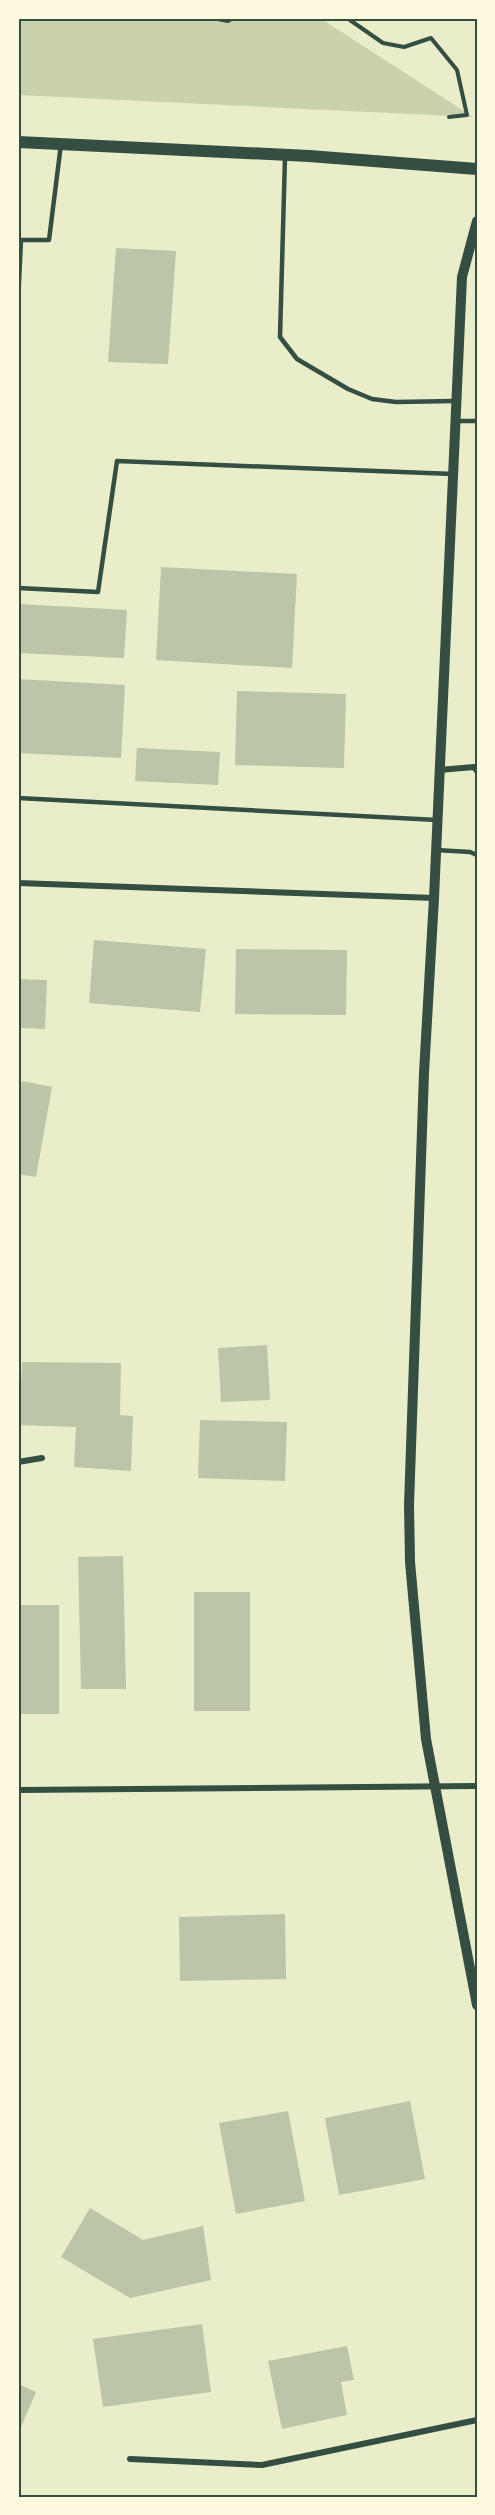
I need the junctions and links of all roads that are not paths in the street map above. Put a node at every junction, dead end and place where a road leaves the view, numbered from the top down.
1 (18, 142) edge
2 (61, 144) junction
3 (285, 155) junction
4 (477, 169) edge
5 (477, 221) edge
6 (18, 291) edge
7 (18, 304) edge
8 (458, 401) junction
9 (457, 421) junction
10 (477, 421) edge
11 (453, 474) junction
12 (18, 588) edge
13 (439, 770) junction
14 (477, 771) edge
15 (18, 798) edge
16 (437, 820) junction
17 (436, 850) junction
18 (477, 855) edge
19 (18, 883) edge
20 (434, 898) junction
21 (42, 1458) dead end
22 (18, 1462) edge
23 (477, 1786) edge
24 (435, 1788) junction
25 (18, 1790) edge
26 (477, 2005) edge
27 (477, 2420) edge
28 (130, 2459) dead end

1 - 2 main road
2 - 3 main road
2 - 6 lane
3 - 4 main road
3 - 8 lane
5 - 8 street
6 - 7 lane
8 - 9 street
9 - 10 lane
9 - 11 street
11 - 12 lane
11 - 13 street
13 - 14 street
13 - 16 street
15 - 16 lane
16 - 17 street
17 - 18 lane
17 - 20 street
19 - 20 street
20 - 24 street
21 - 22 street
23 - 24 street
24 - 25 street
24 - 26 street
27 - 28 street

